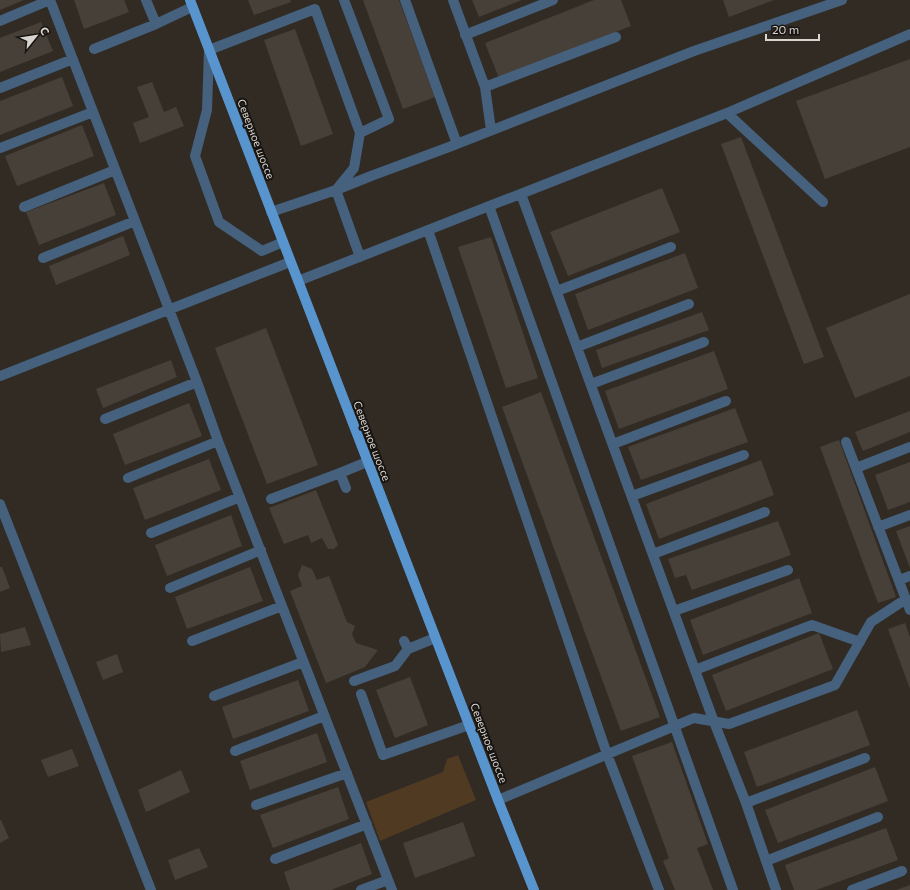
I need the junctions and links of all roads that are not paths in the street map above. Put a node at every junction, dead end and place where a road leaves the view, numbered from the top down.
1 (50, 0) edge
2 (146, 0) edge
3 (344, 0) edge
4 (405, 0) edge
5 (453, 0) edge
6 (553, 0) edge
7 (842, 0) edge
8 (191, 4) edge
9 (0, 20) edge
10 (156, 24) junction
11 (910, 34) edge
12 (465, 35) junction
13 (616, 37) dead end
14 (94, 50) dead end
15 (208, 50) junction
16 (73, 59) junction
17 (485, 87) junction
18 (0, 88) edge
19 (93, 112) junction
20 (727, 113) junction
21 (491, 130) junction
22 (360, 133) junction
23 (457, 144) junction
24 (0, 148) edge
25 (115, 170) junction
26 (336, 190) junction
27 (521, 194) junction
28 (823, 202) dead end
29 (489, 206) junction
30 (24, 207) dead end
31 (271, 212) junction
32 (135, 222) junction
33 (428, 230) junction
34 (283, 242) junction
35 (671, 247) dead end
36 (360, 257) junction
37 (43, 258) dead end
38 (290, 262) junction
39 (298, 281) junction
40 (557, 291) junction
41 (689, 304) dead end
42 (169, 310) junction
43 (704, 342) dead end
44 (577, 347) junction
45 (0, 376) edge
46 (197, 382) junction
47 (591, 384) junction
48 (726, 402) dead end
49 (105, 418) dead end
50 (218, 441) junction
51 (846, 442) dead end
52 (613, 444) junction
53 (910, 446) edge
54 (744, 455) dead end
55 (368, 462) junction
56 (856, 468) junction
57 (340, 473) junction
58 (128, 478) dead end
59 (346, 488) dead end
60 (632, 496) junction
61 (240, 497) junction
62 (271, 499) dead end
63 (0, 504) edge
64 (765, 512) dead end
65 (910, 514) edge
66 (878, 527) junction
67 (150, 534) dead end
68 (261, 550) junction
69 (653, 554) junction
70 (788, 570) dead end
71 (910, 576) edge
72 (899, 580) junction
73 (170, 588) dead end
74 (906, 599) junction
75 (282, 606) junction
76 (910, 610) edge
77 (674, 611) junction
78 (435, 638) junction
79 (192, 641) dead end
80 (860, 642) junction
81 (303, 662) junction
82 (695, 670) junction
83 (354, 681) dead end
84 (360, 694) dead end
85 (214, 696) dead end
86 (324, 716) junction
87 (714, 722) junction
88 (469, 726) junction
89 (674, 726) junction
90 (235, 751) dead end
91 (608, 754) junction
92 (865, 758) dead end
93 (347, 773) junction
94 (498, 800) junction
95 (746, 803) junction
96 (256, 805) dead end
97 (878, 817) dead end
98 (367, 824) junction
99 (275, 859) dead end
100 (766, 861) junction
101 (902, 871) dead end
102 (388, 880) junction
103 (151, 890) edge
104 (361, 890) edge
105 (392, 890) edge
106 (534, 890) edge
107 (659, 890) edge
108 (732, 890) edge
109 (776, 890) edge
110 (852, 890) edge

1 - 9 street
1 - 16 street
2 - 10 street
3 - 22 street
4 - 23 street
5 - 12 street
6 - 12 street
7 - 21 street
8 - 10 street
8 - 15 main road, Северное шоссе
10 - 14 street
11 - 20 street
12 - 17 street
13 - 17 street
15 - 22 street
15 - 31 main road, Северное шоссе
15 - 34 street
16 - 18 street
16 - 19 street
17 - 21 street
19 - 24 street
19 - 25 street
20 - 27 street
20 - 28 street
21 - 23 street
22 - 26 street
23 - 26 street
25 - 30 street
25 - 32 street
26 - 31 street
26 - 36 street
27 - 29 street
27 - 40 street
29 - 33 street
29 - 89 street
31 - 34 main road, Северное шоссе
32 - 37 street
32 - 42 street
33 - 36 street
33 - 91 street
34 - 38 main road, Северное шоссе
35 - 40 street
36 - 39 street
38 - 39 main road, Северное шоссе
38 - 42 street
39 - 55 main road, Северное шоссе
40 - 44 street
41 - 44 street
42 - 45 street
42 - 46 street
43 - 47 street
44 - 47 street
46 - 49 street
46 - 50 street
47 - 52 street
48 - 52 street
50 - 58 street
50 - 61 street
51 - 56 street
52 - 60 street
53 - 56 street
54 - 60 street
55 - 57 street
55 - 78 main road, Северное шоссе
56 - 66 street
57 - 59 street
57 - 62 street
60 - 69 street
61 - 67 street
61 - 68 street
63 - 103 street
64 - 69 street
65 - 66 street
66 - 72 street
68 - 73 street
68 - 75 street
69 - 77 street
70 - 77 street
71 - 72 street
72 - 74 street
74 - 76 street
74 - 80 street
75 - 79 street
75 - 81 street
77 - 82 street
78 - 83 street
78 - 88 main road, Северное шоссе
80 - 82 street
80 - 87 street
81 - 85 street
81 - 86 street
82 - 87 street
84 - 88 street
86 - 90 street
86 - 93 street
87 - 89 street
87 - 95 street
88 - 94 main road, Северное шоссе
89 - 91 street
89 - 108 street
91 - 94 street
91 - 107 street
92 - 95 street
93 - 96 street
93 - 98 street
94 - 106 main road, Северное шоссе
95 - 100 street
97 - 100 street
98 - 99 street
98 - 102 street
100 - 109 street
101 - 110 street
102 - 104 street
102 - 105 street

